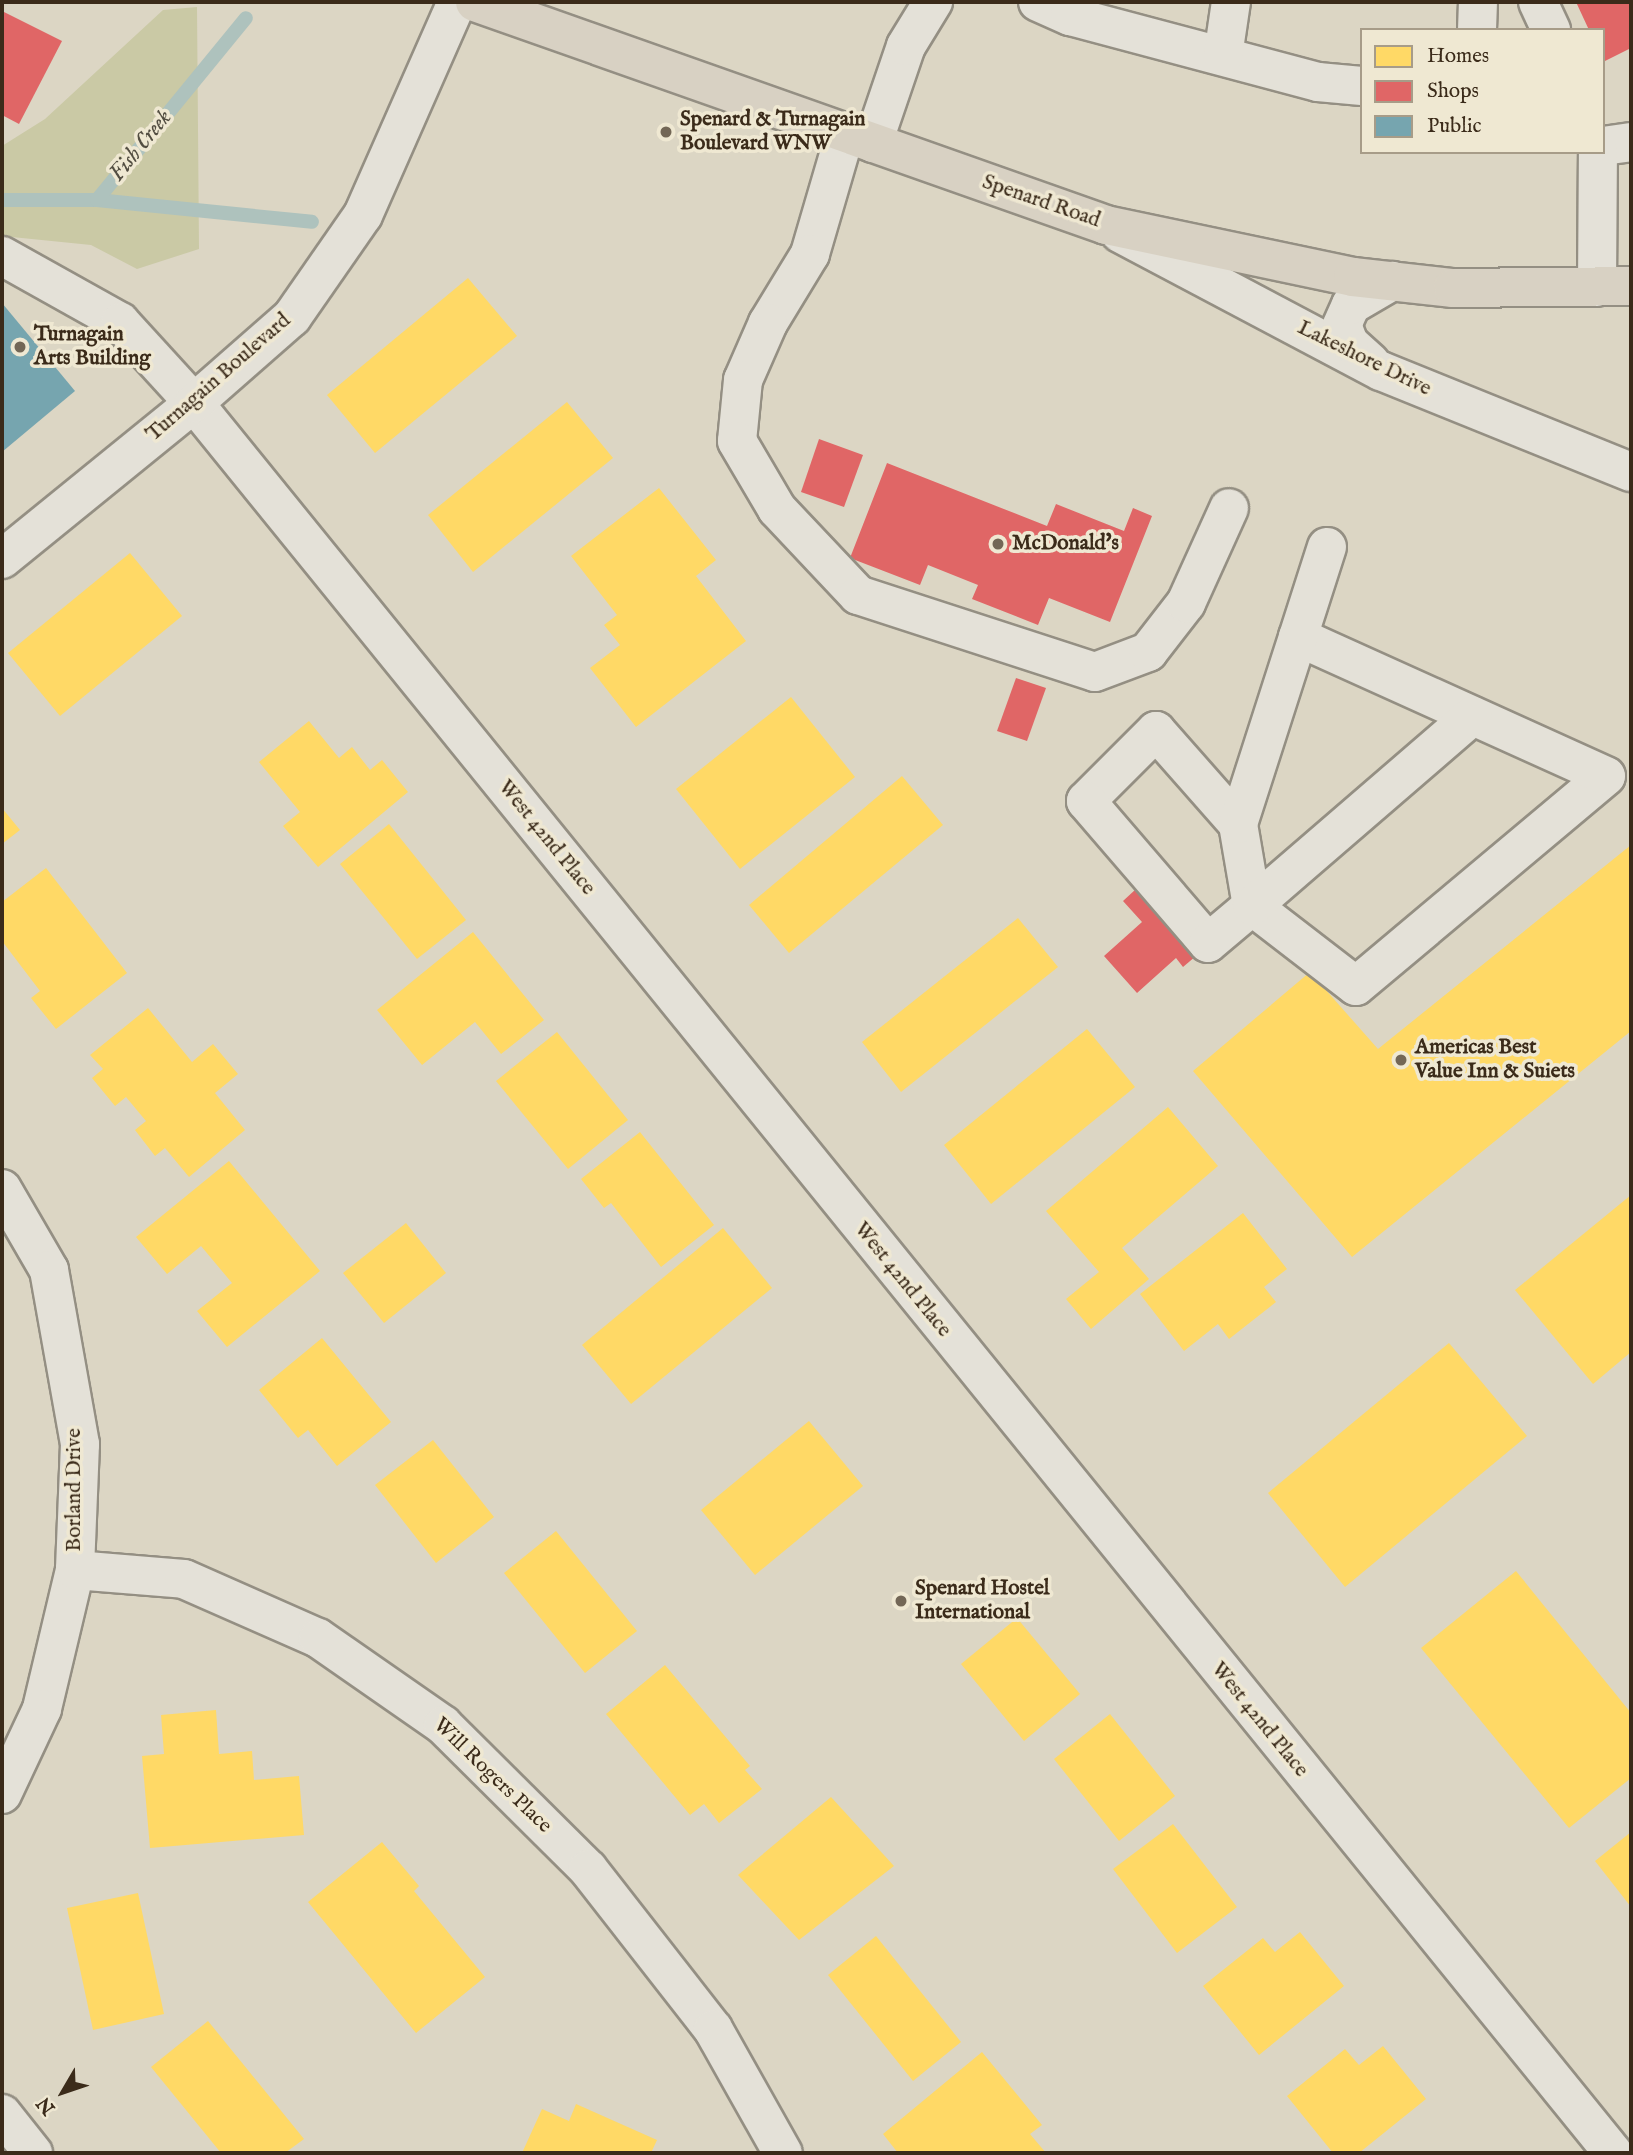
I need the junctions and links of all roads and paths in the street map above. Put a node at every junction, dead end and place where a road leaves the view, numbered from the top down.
1 (457, 2) edge
2 (475, 2) edge
3 (933, 2) edge
4 (1038, 2) edge
5 (1231, 2) edge
6 (1478, 2) edge
7 (1538, 2) edge
8 (1477, 28) edge
9 (1550, 28) edge
10 (1223, 56) junction
11 (1360, 86) edge
12 (859, 139) junction
13 (1631, 142) edge
14 (1605, 145) edge
15 (1598, 154) edge
16 (1106, 225) junction
17 (2, 256) edge
18 (1392, 281) junction
19 (1614, 286) edge
20 (1381, 371) junction
21 (194, 403) junction
22 (1631, 472) edge
23 (1229, 508) dead end
24 (1327, 547) dead end
25 (2, 559) edge
26 (1298, 637) junction
27 (1472, 716) junction
28 (1238, 824) junction
29 (1252, 906) junction
30 (2, 1189) edge
31 (75, 1570) junction
32 (2, 1794) edge
33 (2, 2114) edge
34 (33, 2153) edge
35 (783, 2153) edge
36 (1613, 2153) edge

1 - 21 street, Turnagain Boulevard
2 - 12 main road, Spenard Road
3 - 12 street
4 - 10 street
5 - 10 street
6 - 8 street
7 - 9 street
10 - 11 street
12 - 16 main road, Spenard Road
12 - 23 street
13 - 14 street
15 - 19 street
16 - 18 main road, Spenard Road
16 - 20 street, Lakeshore Drive
17 - 21 street, West 42nd Place
18 - 19 main road, Spenard Road
18 - 20 street
20 - 22 street, Lakeshore Drive
21 - 25 street, Turnagain Boulevard
21 - 36 street, West 42nd Place
24 - 26 street
26 - 27 street
26 - 28 street
27 - 29 street
27 - 29 street
28 - 29 street
28 - 29 street
30 - 31 street, Borland Drive
31 - 32 street, Borland Drive
31 - 35 street, Will Rogers Place
33 - 34 street

